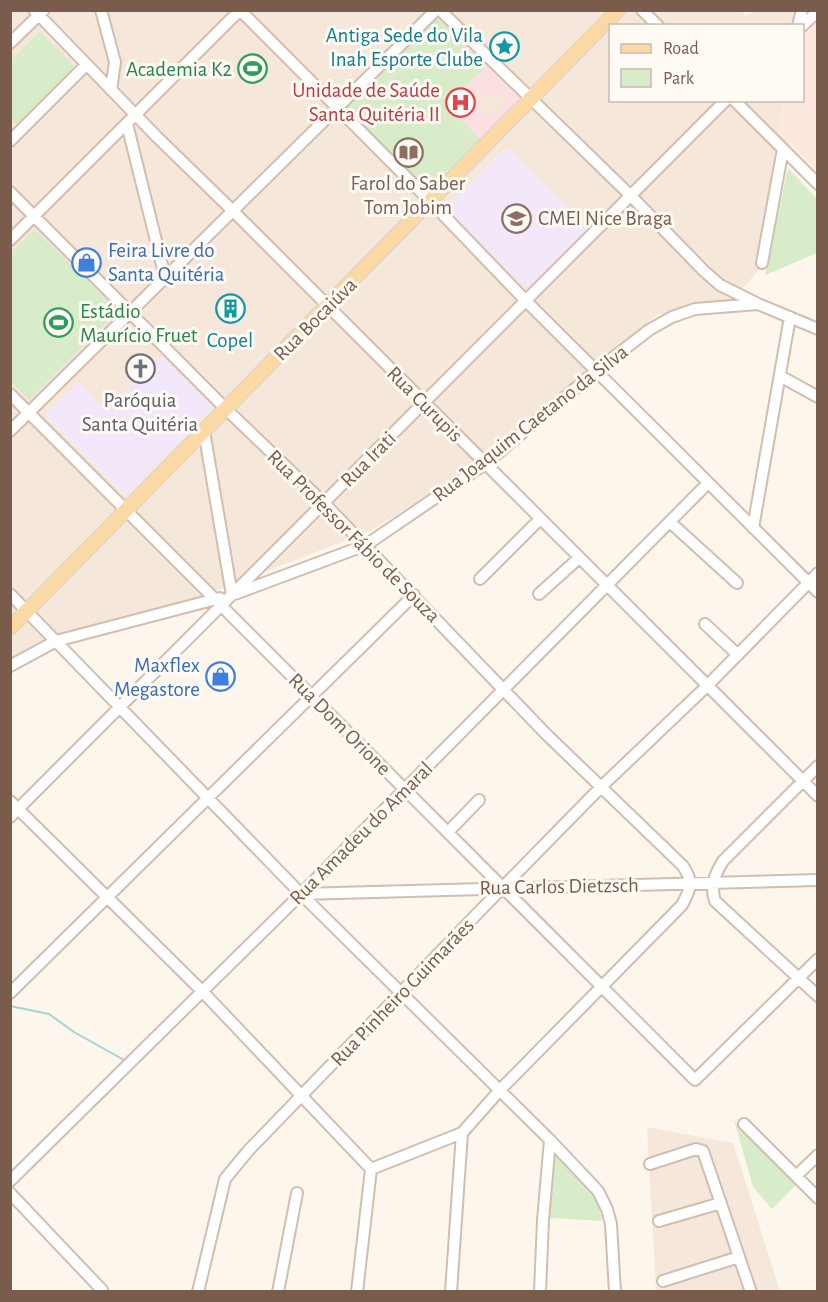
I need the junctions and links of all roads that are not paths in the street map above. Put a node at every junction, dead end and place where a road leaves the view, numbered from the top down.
1 (101, 10) edge
2 (240, 10) edge
3 (436, 10) edge
4 (440, 10) edge
5 (618, 10) edge
6 (642, 10) edge
7 (818, 11) edge
8 (38, 12) edge
9 (655, 24) edge
10 (802, 24) edge
11 (10, 43) edge
12 (86, 65) junction
13 (111, 90) junction
14 (531, 99) junction
15 (724, 102) edge
16 (736, 102) edge
17 (336, 107) junction
18 (135, 115) junction
19 (127, 124) junction
20 (10, 141) edge
21 (783, 149) junction
22 (818, 184) edge
23 (10, 192) edge
24 (631, 196) junction
25 (430, 201) junction
26 (233, 211) junction
27 (35, 216) junction
28 (10, 240) edge
29 (762, 262) dead end
30 (165, 277) junction
31 (526, 301) junction
32 (758, 304) junction
33 (327, 306) junction
34 (130, 311) junction
35 (790, 317) junction
36 (818, 329) edge
37 (596, 371) junction
38 (780, 376) junction
39 (10, 394) edge
40 (818, 397) edge
41 (424, 403) junction
42 (226, 409) junction
43 (29, 412) junction
44 (10, 431) edge
45 (204, 431) junction
46 (485, 464) junction
47 (708, 483) junction
48 (324, 503) junction
49 (127, 510) junction
50 (540, 519) junction
51 (670, 522) junction
52 (753, 528) junction
53 (366, 545) junction
54 (579, 558) junction
55 (818, 573) edge
56 (480, 579) dead end
57 (737, 583) dead end
58 (808, 583) junction
59 (608, 586) junction
60 (818, 592) edge
61 (10, 594) edge
62 (540, 594) dead end
63 (232, 595) junction
64 (414, 595) junction
65 (219, 602) junction
66 (27, 611) junction
67 (705, 624) dead end
68 (10, 628) edge
69 (56, 641) junction
70 (738, 655) junction
71 (10, 666) edge
72 (707, 686) junction
73 (504, 689) junction
74 (311, 695) junction
75 (121, 707) junction
76 (818, 766) edge
77 (803, 781) junction
78 (601, 787) junction
79 (405, 789) junction
80 (818, 796) edge
81 (207, 797) junction
82 (479, 800) dead end
83 (13, 809) edge
84 (449, 831) junction
85 (818, 880) edge
86 (713, 882) junction
87 (692, 883) junction
88 (502, 887) junction
89 (302, 894) junction
90 (107, 898) junction
91 (818, 959) edge
92 (799, 978) junction
93 (602, 986) junction
94 (202, 991) junction
95 (10, 993) edge
96 (402, 993) junction
97 (818, 996) edge
98 (500, 1090) junction
99 (303, 1096) junction
100 (744, 1124) dead end
101 (462, 1132) junction
102 (550, 1140) junction
103 (818, 1155) edge
104 (650, 1164) dead end
105 (371, 1169) junction
106 (796, 1176) junction
107 (10, 1181) edge
108 (297, 1193) dead end
109 (10, 1194) edge
110 (818, 1198) edge
111 (721, 1203) junction
112 (659, 1221) dead end
113 (739, 1257) junction
114 (663, 1281) dead end
115 (101, 1291) edge
116 (198, 1292) edge
117 (278, 1292) edge
118 (357, 1292) edge
119 (451, 1292) edge
120 (540, 1292) edge
121 (615, 1292) edge
122 (751, 1292) edge

1 - 13 street
2 - 17 street
2 - 18 street
3 - 17 street
4 - 14 street
5 - 14 main road, Rua Bocaiúva
6 - 9 street
7 - 10 street
8 - 11 street
8 - 12 street, Rua Curupis
12 - 13 street, Rua Curupis
12 - 20 street
13 - 18 street, Rua Curupis
14 - 24 street
14 - 25 main road, Rua Bocaiúva
15 - 24 street, Rua Irati
16 - 21 street
17 - 25 street
17 - 26 street
18 - 19 street
18 - 26 street, Rua Curupis
19 - 27 street
19 - 30 street
21 - 22 street
21 - 29 street
23 - 27 street, Rua Professor Fábio de Souza
24 - 31 street, Rua Irati
24 - 32 street
25 - 31 street
25 - 33 main road, Rua Bocaiúva
26 - 30 street
26 - 33 street, Rua Curupis
27 - 28 street
27 - 34 street, Rua Professor Fábio de Souza
30 - 34 street
31 - 37 street
31 - 41 street, Rua Irati
32 - 35 street, Rua Joaquim Caetano da Silva
32 - 37 street, Rua Joaquim Caetano da Silva
33 - 41 street, Rua Curupis
33 - 42 main road, Rua Bocaiúva
34 - 42 street, Rua Professor Fábio de Souza
34 - 43 street
35 - 36 street, Rua Joaquim Caetano da Silva
35 - 38 street
37 - 46 street, Rua Joaquim Caetano da Silva
37 - 47 street
38 - 40 street
38 - 52 street
39 - 43 street, Rua Dom Orione
41 - 46 street, Rua Curupis
41 - 48 street, Rua Irati
42 - 45 main road, Rua Bocaiúva
42 - 48 street, Rua Professor Fábio de Souza
43 - 44 street
43 - 49 street, Rua Dom Orione
45 - 49 main road, Rua Bocaiúva
45 - 63 street
46 - 50 street, Rua Curupis
46 - 53 street, Rua Joaquim Caetano da Silva
47 - 51 street, Rua Amadeu do Amaral
47 - 52 street
48 - 53 street, Rua Professor Fábio de Souza
48 - 63 street, Rua Irati
49 - 65 street, Rua Dom Orione
49 - 66 main road, Rua Bocaiúva
50 - 54 street, Rua Curupis
50 - 56 street
51 - 57 street
51 - 59 street, Rua Amadeu do Amaral
52 - 58 street
53 - 63 street, Rua Joaquim Caetano da Silva
53 - 64 street, Rua Professor Fábio de Souza
54 - 59 street, Rua Curupis
54 - 62 street
55 - 58 street, Rua Pinheiro Guimarães
58 - 60 street
58 - 70 street, Rua Pinheiro Guimarães
59 - 72 street, Rua Curupis
59 - 73 street, Rua Amadeu do Amaral
61 - 66 street
63 - 65 street, Rua Irati
64 - 73 street, Rua Professor Fábio de Souza
64 - 74 street
65 - 69 street
65 - 74 street, Rua Dom Orione
65 - 75 street, Rua Irati
66 - 68 main road, Rua Bocaiúva
66 - 69 street
67 - 70 street
69 - 71 street
69 - 75 street
70 - 72 street, Rua Pinheiro Guimarães
72 - 77 street, Rua Curupis
72 - 78 street, Rua Pinheiro Guimarães
73 - 78 street, Rua Professor Fábio de Souza
73 - 79 street, Rua Amadeu do Amaral
74 - 79 street, Rua Dom Orione
74 - 81 street
75 - 81 street
75 - 83 street, Rua Irati
76 - 77 street
77 - 80 street, Rua Curupis
77 - 86 street
78 - 87 street, Rua Professor Fábio de Souza
78 - 88 street, Rua Pinheiro Guimarães
79 - 84 street, Rua Dom Orione
79 - 89 street, Rua Amadeu do Amaral
81 - 89 street
81 - 90 street
82 - 84 street
83 - 90 street
84 - 88 street, Rua Dom Orione
85 - 86 street, Rua Carlos Dietzsch
86 - 87 street, Rua Carlos Dietzsch
86 - 92 street
87 - 88 street, Rua Carlos Dietzsch
87 - 93 street
88 - 89 street, Rua Carlos Dietzsch
88 - 93 street, Rua Dom Orione
88 - 96 street, Rua Pinheiro Guimarães
89 - 94 street, Rua Amadeu do Amaral
89 - 96 street
90 - 94 street
90 - 95 street
91 - 92 street
92 - 93 street, Rua Dom Orione
92 - 97 street
93 - 98 street
94 - 99 street
94 - 107 street, Rua Amadeu do Amaral
96 - 98 street
96 - 99 street, Rua Pinheiro Guimarães
98 - 101 street
98 - 102 street
99 - 105 street
99 - 116 street, Rua Pinheiro Guimarães
100 - 106 street
101 - 105 street
101 - 119 street
102 - 120 street
102 - 121 street
103 - 106 street
104 - 111 street
105 - 118 street
106 - 110 street
108 - 117 street
109 - 115 street
111 - 112 street
111 - 113 street
113 - 114 street
113 - 122 street

